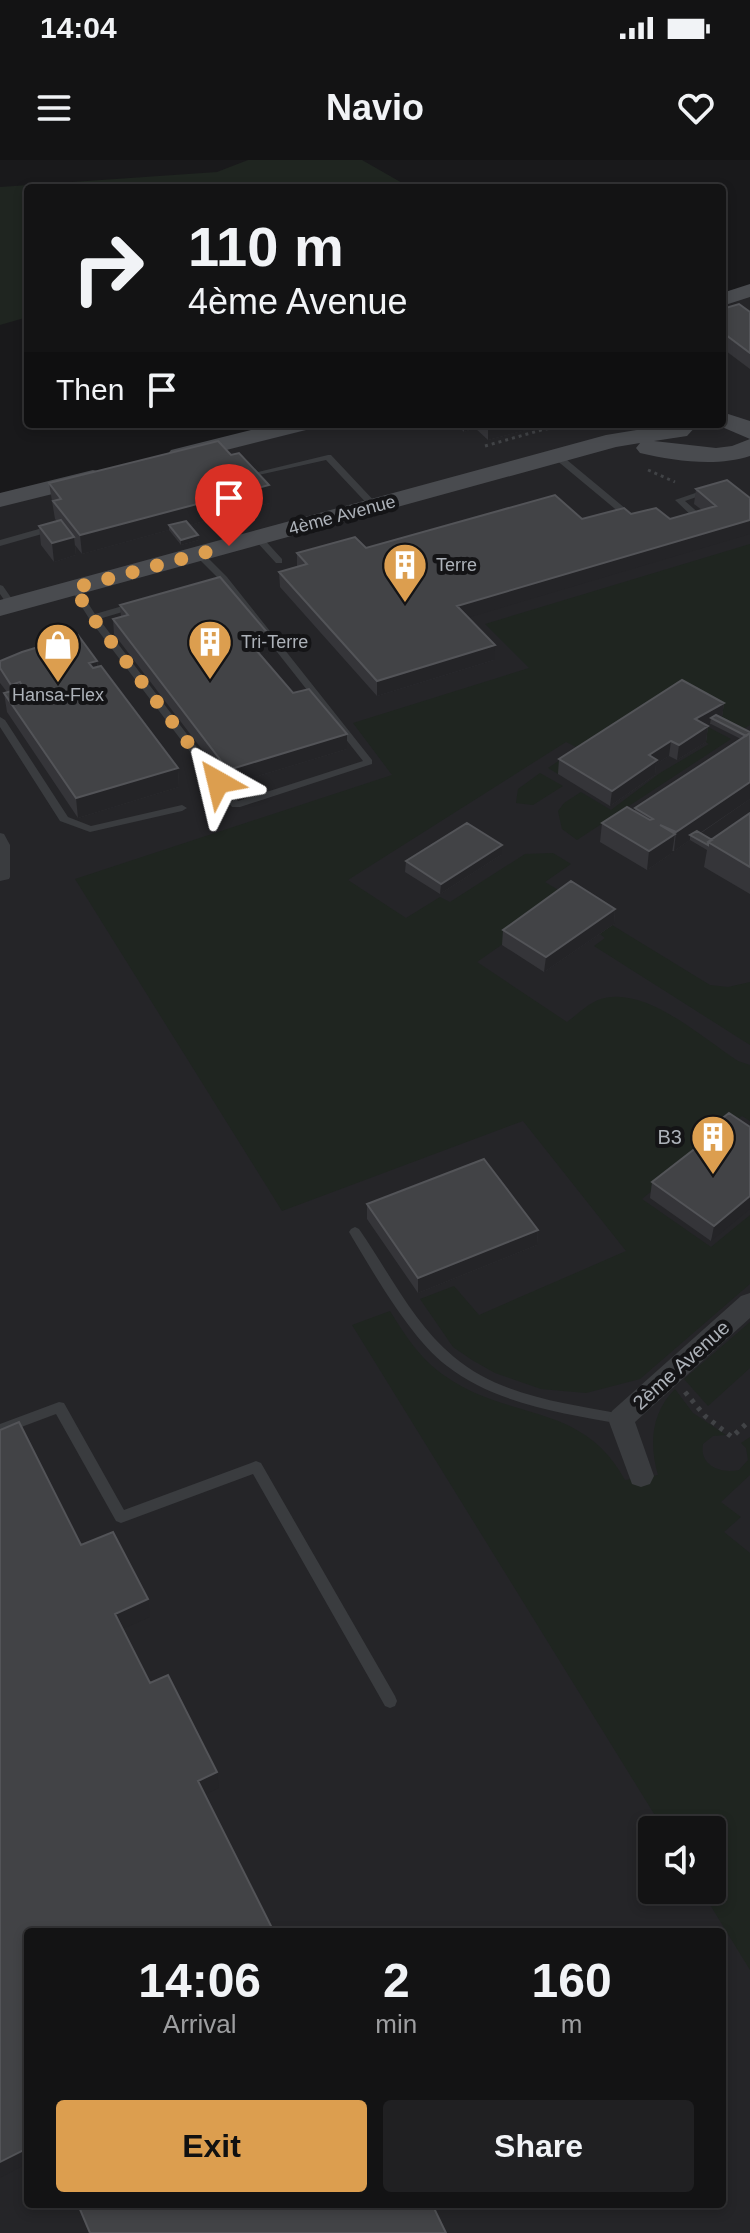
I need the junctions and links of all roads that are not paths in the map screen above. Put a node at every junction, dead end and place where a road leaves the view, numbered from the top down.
1 (750, 290) edge
2 (726, 299) edge
3 (750, 404) edge
4 (726, 415) edge
5 (726, 419) edge
6 (286, 428) edge
7 (663, 428) edge
8 (683, 428) edge
9 (643, 430) edge
10 (750, 434) edge
11 (592, 449) junction
12 (704, 453) junction
13 (558, 457) junction
14 (151, 462) edge
15 (750, 465) edge
16 (121, 470) edge
17 (250, 475) edge
18 (726, 491) edge
19 (0, 500) edge
20 (375, 507) junction
21 (623, 511) edge
22 (699, 518) edge
23 (56, 527) edge
24 (258, 538) junction
25 (0, 543) edge
26 (199, 554) junction
27 (279, 561) dead end
28 (224, 579) junction
29 (210, 583) edge
30 (74, 588) junction
31 (4, 600) edge
32 (151, 600) edge
33 (93, 618) junction
34 (0, 720) edge
35 (182, 808) dead end
36 (0, 836) edge
37 (0, 878) edge
38 (355, 1232) dead end
39 (750, 1303) edge
40 (621, 1419) junction
41 (0, 1430) edge
42 (641, 1476) dead end
43 (390, 1701) dead end

1 - 2 street
3 - 4 street, 4ème Avenue
5 - 10 street, 4ème Avenue
6 - 14 street
7 - 9 street, 4ème Avenue
8 - 12 street, 4ème Avenue
9 - 11 street, 4ème Avenue
10 - 12 street, 4ème Avenue
11 - 12 street, 4ème Avenue
11 - 13 street, 4ème Avenue
12 - 15 street
13 - 20 street, 4ème Avenue
13 - 21 lane
16 - 19 street
17 - 20 lane
18 - 22 lane
20 - 24 street, 4ème Avenue
23 - 25 lane
24 - 26 street, 4ème Avenue
24 - 27 lane
26 - 28 lane
26 - 30 street, 4ème Avenue
28 - 29 lane
28 - 33 lane
30 - 31 street, 4ème Avenue
30 - 33 lane
32 - 33 lane
34 - 35 lane
36 - 37 lane
38 - 40 lane
39 - 40 street, 2ème Avenue
40 - 42 street, 2ème Avenue
41 - 43 lane

